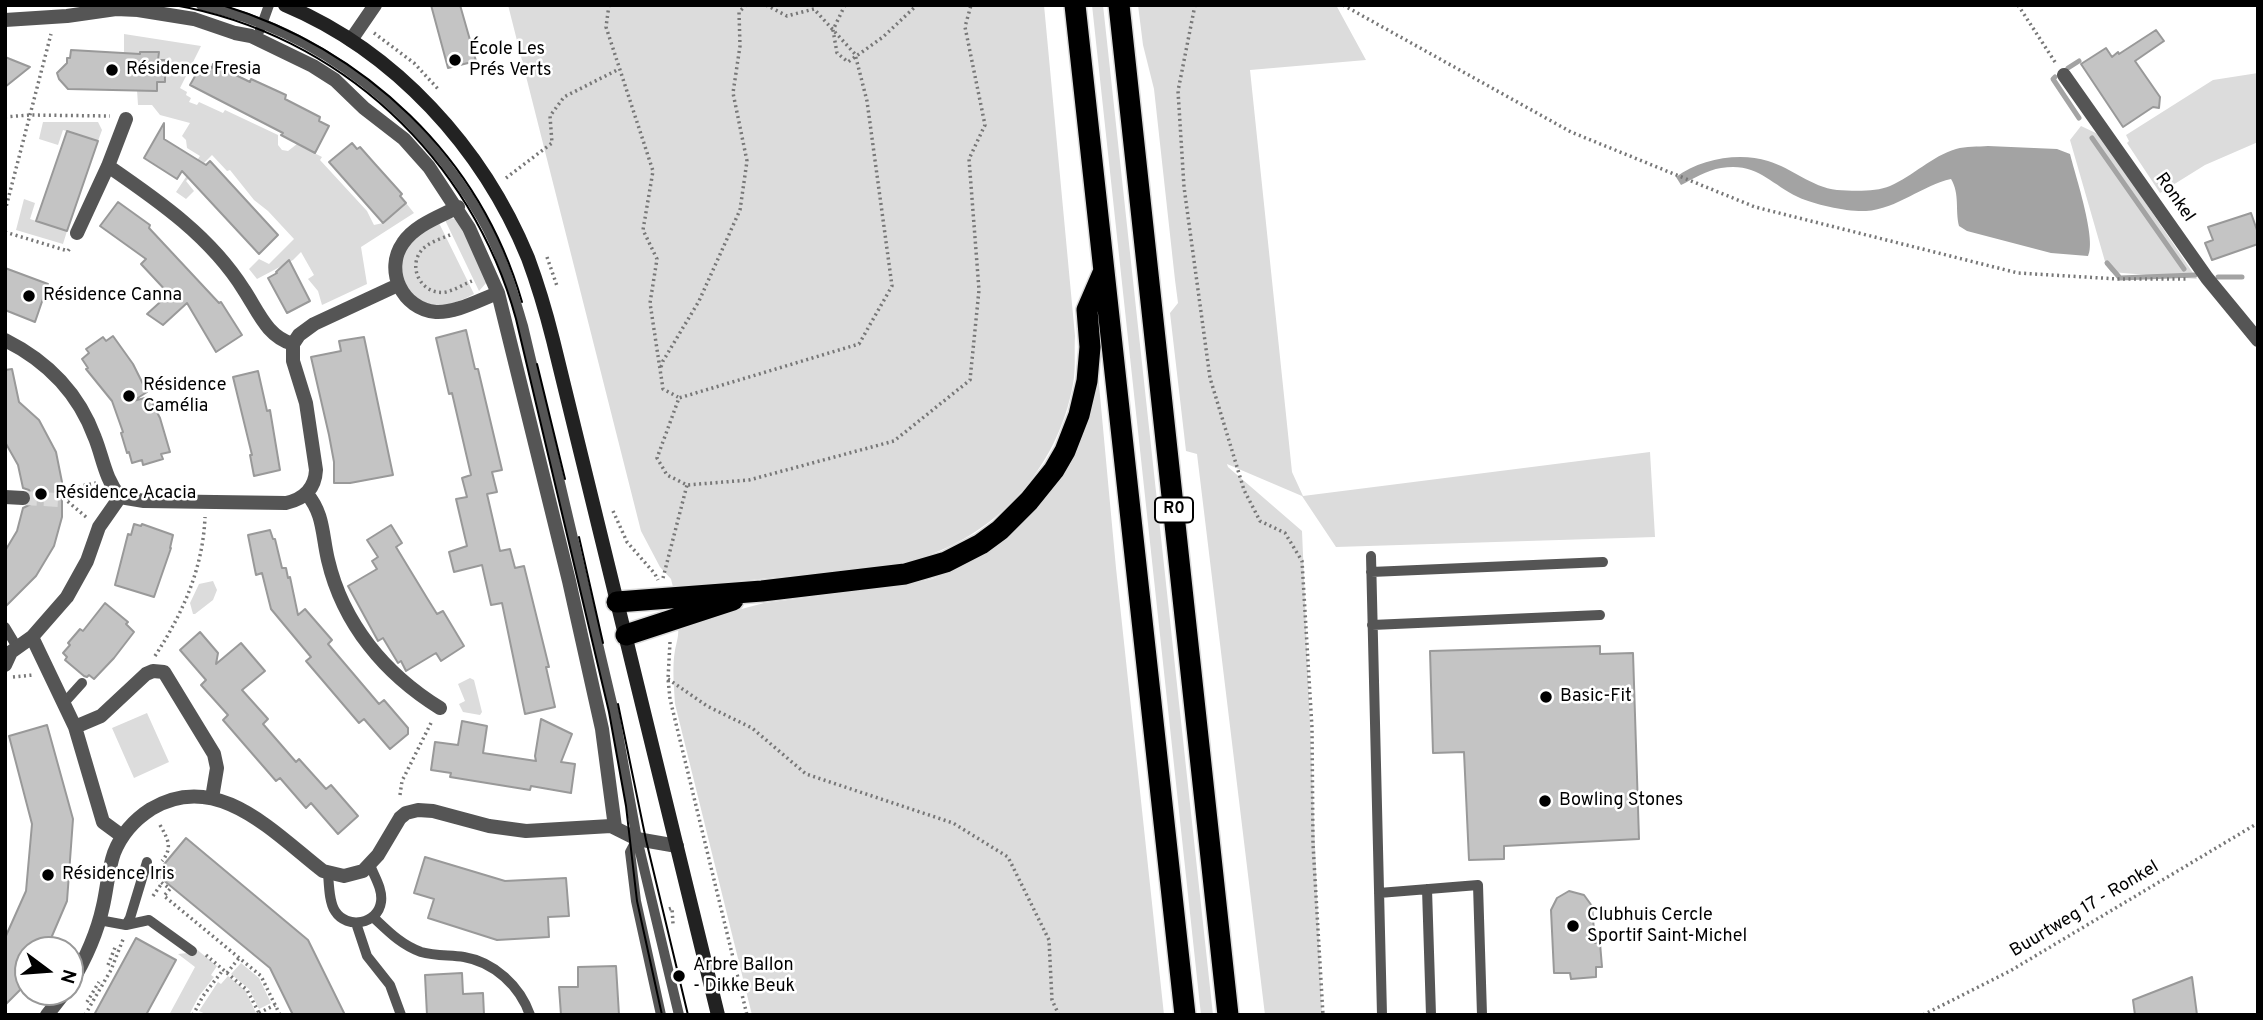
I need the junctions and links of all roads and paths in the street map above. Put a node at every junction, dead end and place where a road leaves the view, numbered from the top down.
1 (201, 5) edge
2 (269, 5) edge
3 (285, 5) edge
4 (375, 5) edge
5 (609, 5) edge
6 (746, 5) edge
7 (766, 5) edge
8 (845, 5) edge
9 (917, 5) edge
10 (971, 5) edge
11 (1075, 5) edge
12 (1119, 5) edge
13 (1195, 5) edge
14 (1344, 5) edge
15 (2018, 5) edge
16 (5, 20) edge
17 (262, 24) junction
18 (833, 30) junction
19 (48, 38) dead end
20 (256, 39) junction
21 (351, 40) junction
22 (856, 58) junction
23 (620, 69) junction
24 (2064, 75) joint
25 (29, 115) junction
26 (5, 117) edge
27 (126, 119) joint
28 (108, 166) junction
29 (506, 178) dead end
30 (458, 207) junction
31 (5, 211) edge
32 (5, 232) edge
33 (77, 233) joint
34 (450, 235) dead end
35 (1104, 271) junction
36 (2207, 278) junction
37 (472, 281) dead end
38 (398, 285) junction
39 (498, 293) junction
40 (5, 340) edge
41 (2258, 340) edge
42 (293, 344) junction
43 (660, 371) junction
44 (679, 398) junction
45 (97, 483) dead end
46 (687, 485) junction
47 (307, 494) junction
48 (5, 496) edge
49 (120, 497) junction
50 (23, 498) tunnel mouth
51 (60, 500) tunnel mouth
52 (66, 500) junction
53 (81, 514) dead end
54 (205, 514) dead end
55 (1371, 556) dead end
56 (1603, 562) dead end
57 (1371, 572) junction
58 (661, 587) dead end
59 (762, 591) junction
60 (617, 602) junction
61 (589, 605) junction
62 (1600, 615) dead end
63 (1372, 625) junction
64 (5, 627) edge
65 (626, 635) junction
66 (32, 637) junction
67 (670, 642) dead end
68 (11, 645) edge
69 (5, 665) edge
70 (49, 672) junction
71 (5, 676) edge
72 (141, 677) junction
73 (668, 679) junction
74 (82, 684) dead end
75 (64, 703) junction
76 (440, 708) joint
77 (75, 727) junction
78 (400, 795) dead end
79 (212, 798) junction
80 (2258, 823) edge
81 (160, 825) dead end
82 (615, 827) junction
83 (122, 836) junction
84 (637, 839) junction
85 (677, 845) junction
86 (370, 865) junction
87 (152, 868) junction
88 (328, 873) junction
89 (1427, 889) junction
90 (1379, 893) junction
91 (373, 917) junction
92 (99, 920) junction
93 (356, 923) junction
94 (126, 925) junction
95 (116, 945) dead end
96 (192, 951) joint
97 (84, 958) edge
98 (239, 958) junction
99 (108, 965) dead end
100 (225, 971) junction
101 (99, 982) dead end
102 (88, 1002) dead end
103 (275, 1005) junction
104 (719, 1011) edge
105 (259, 1014) edge
106 (85, 1015) edge
107 (192, 1015) edge
108 (280, 1015) edge
109 (401, 1015) edge
110 (530, 1015) edge
111 (661, 1015) edge
112 (679, 1015) edge
113 (747, 1015) edge
114 (1059, 1015) edge
115 (1185, 1015) edge
116 (1228, 1015) edge
117 (1323, 1015) edge
118 (1382, 1015) edge
119 (1431, 1015) edge
120 (1482, 1015) edge
121 (1923, 1015) edge

1 - 17 lane
2 - 17 lane
3 - 21 street
4 - 21 street
5 - 23 path
6 - 43 path
7 - 18 path
8 - 18 path
9 - 22 path
10 - 46 path
11 - 35 highway, R0
12 - 116 highway, R0
13 - 117 path
14 - 36 path
15 - 24 path
16 - 20 street
17 - 20 lane
17 - 61 lane
18 - 22 path
18 - 22 path
19 - 25 path
20 - 30 street
21 - 60 street
22 - 44 path
23 - 29 path
23 - 43 path
24 - 36 street, Ronkel
25 - 26 path
25 - 27 path
25 - 31 path
27 - 28 street
28 - 33 street
28 - 42 street
30 - 38 street
30 - 39 street
32 - 33 path
34 - 37 path
35 - 59 highway
35 - 115 highway, R0
36 - 41 street, Ronkel
38 - 39 street
38 - 42 street
39 - 82 street
40 - 49 street
42 - 47 street
43 - 44 path
44 - 46 path
45 - 52 path
46 - 58 path
47 - 49 street
47 - 76 street
48 - 50 street
49 - 66 street
51 - 52 path
52 - 53 path
54 - 72 path
55 - 57 lane
56 - 57 lane
57 - 63 lane
59 - 60 highway
59 - 65 highway
60 - 61 lane
60 - 65 street
61 - 84 lane
62 - 63 lane
63 - 90 lane
64 - 68 lane
65 - 85 street
66 - 68 street
66 - 70 street
67 - 73 path
68 - 69 street
70 - 71 path
70 - 75 street
72 - 77 street
72 - 79 street
73 - 113 path
73 - 114 path
74 - 75 lane
75 - 77 street
76 - 78 path
77 - 83 street
79 - 83 street
79 - 88 street
80 - 121 path, Buurtweg 17 - Ronkel
81 - 87 path
82 - 84 street
82 - 86 street
83 - 92 street
84 - 85 street
84 - 111 lane
84 - 112 lane
85 - 104 street
86 - 88 street
86 - 91 lane
87 - 94 lane
87 - 98 path
88 - 93 lane
89 - 90 lane
89 - 119 lane
89 - 120 lane
90 - 118 lane
91 - 93 lane
91 - 110 lane
92 - 94 lane
92 - 97 street
93 - 109 lane
94 - 96 lane
94 - 106 path
95 - 99 path
96 - 100 path
98 - 100 path
98 - 103 path
100 - 105 path
100 - 107 path
101 - 102 path
103 - 105 path
103 - 108 path

